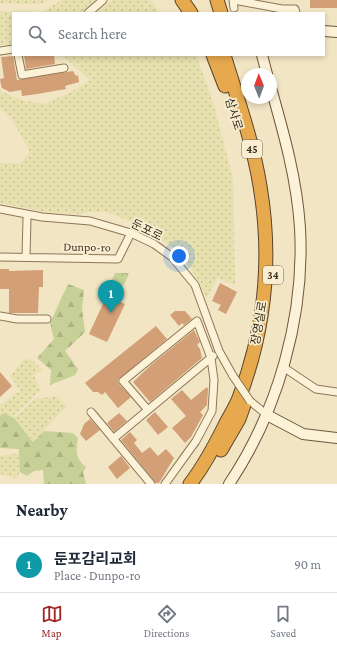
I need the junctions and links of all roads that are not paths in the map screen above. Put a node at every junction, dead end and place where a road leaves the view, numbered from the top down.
1 (103, 0) edge
2 (182, 0) edge
3 (209, 0) edge
4 (217, 0) edge
5 (233, 0) edge
6 (234, 8) dead end
7 (89, 12) edge
8 (190, 12) edge
9 (212, 12) edge
10 (221, 12) edge
11 (296, 12) edge
12 (325, 31) edge
13 (337, 32) edge
14 (12, 49) edge
15 (0, 51) edge
16 (18, 56) edge
17 (213, 56) edge
18 (224, 56) edge
19 (234, 56) edge
20 (262, 56) edge
21 (64, 68) dead end
22 (265, 68) edge
23 (275, 104) edge
24 (0, 209) edge
25 (27, 218) dead end
26 (131, 233) junction
27 (266, 245) junction
28 (0, 257) edge
29 (26, 257) junction
30 (0, 316) edge
31 (47, 319) dead end
32 (219, 350) junction
33 (211, 358) junction
34 (283, 367) junction
35 (337, 392) edge
36 (148, 410) junction
37 (91, 412) dead end
38 (267, 415) junction
39 (337, 438) edge
40 (113, 439) junction
41 (216, 446) junction
42 (203, 481) edge
43 (151, 484) edge
44 (164, 484) edge
45 (183, 484) edge
46 (190, 484) edge
47 (229, 484) edge

1 - 7 street
2 - 8 highway
3 - 9 highway
4 - 10 highway
5 - 6 street
5 - 11 street
12 - 13 street
14 - 15 street
16 - 21 street
17 - 27 highway, 삼사로 / 34
18 - 27 highway, 장영실로 / 45
19 - 42 highway, 장영실로 / 34
20 - 22 street
23 - 34 street
24 - 26 street, 둔포로
25 - 29 street
26 - 29 street, Dunpo-ro
26 - 32 street, 둔포로
27 - 41 highway, 장영실로 / 34
28 - 29 street, Dunpo-ro
30 - 31 street
32 - 33 street
32 - 38 street, 둔포로, bridge
33 - 36 street
33 - 36 street
33 - 44 street
34 - 35 street
34 - 38 street
36 - 40 street
37 - 40 street
38 - 39 street
38 - 47 street
40 - 43 street
41 - 45 highway
41 - 46 highway, 장영실로 / 34

